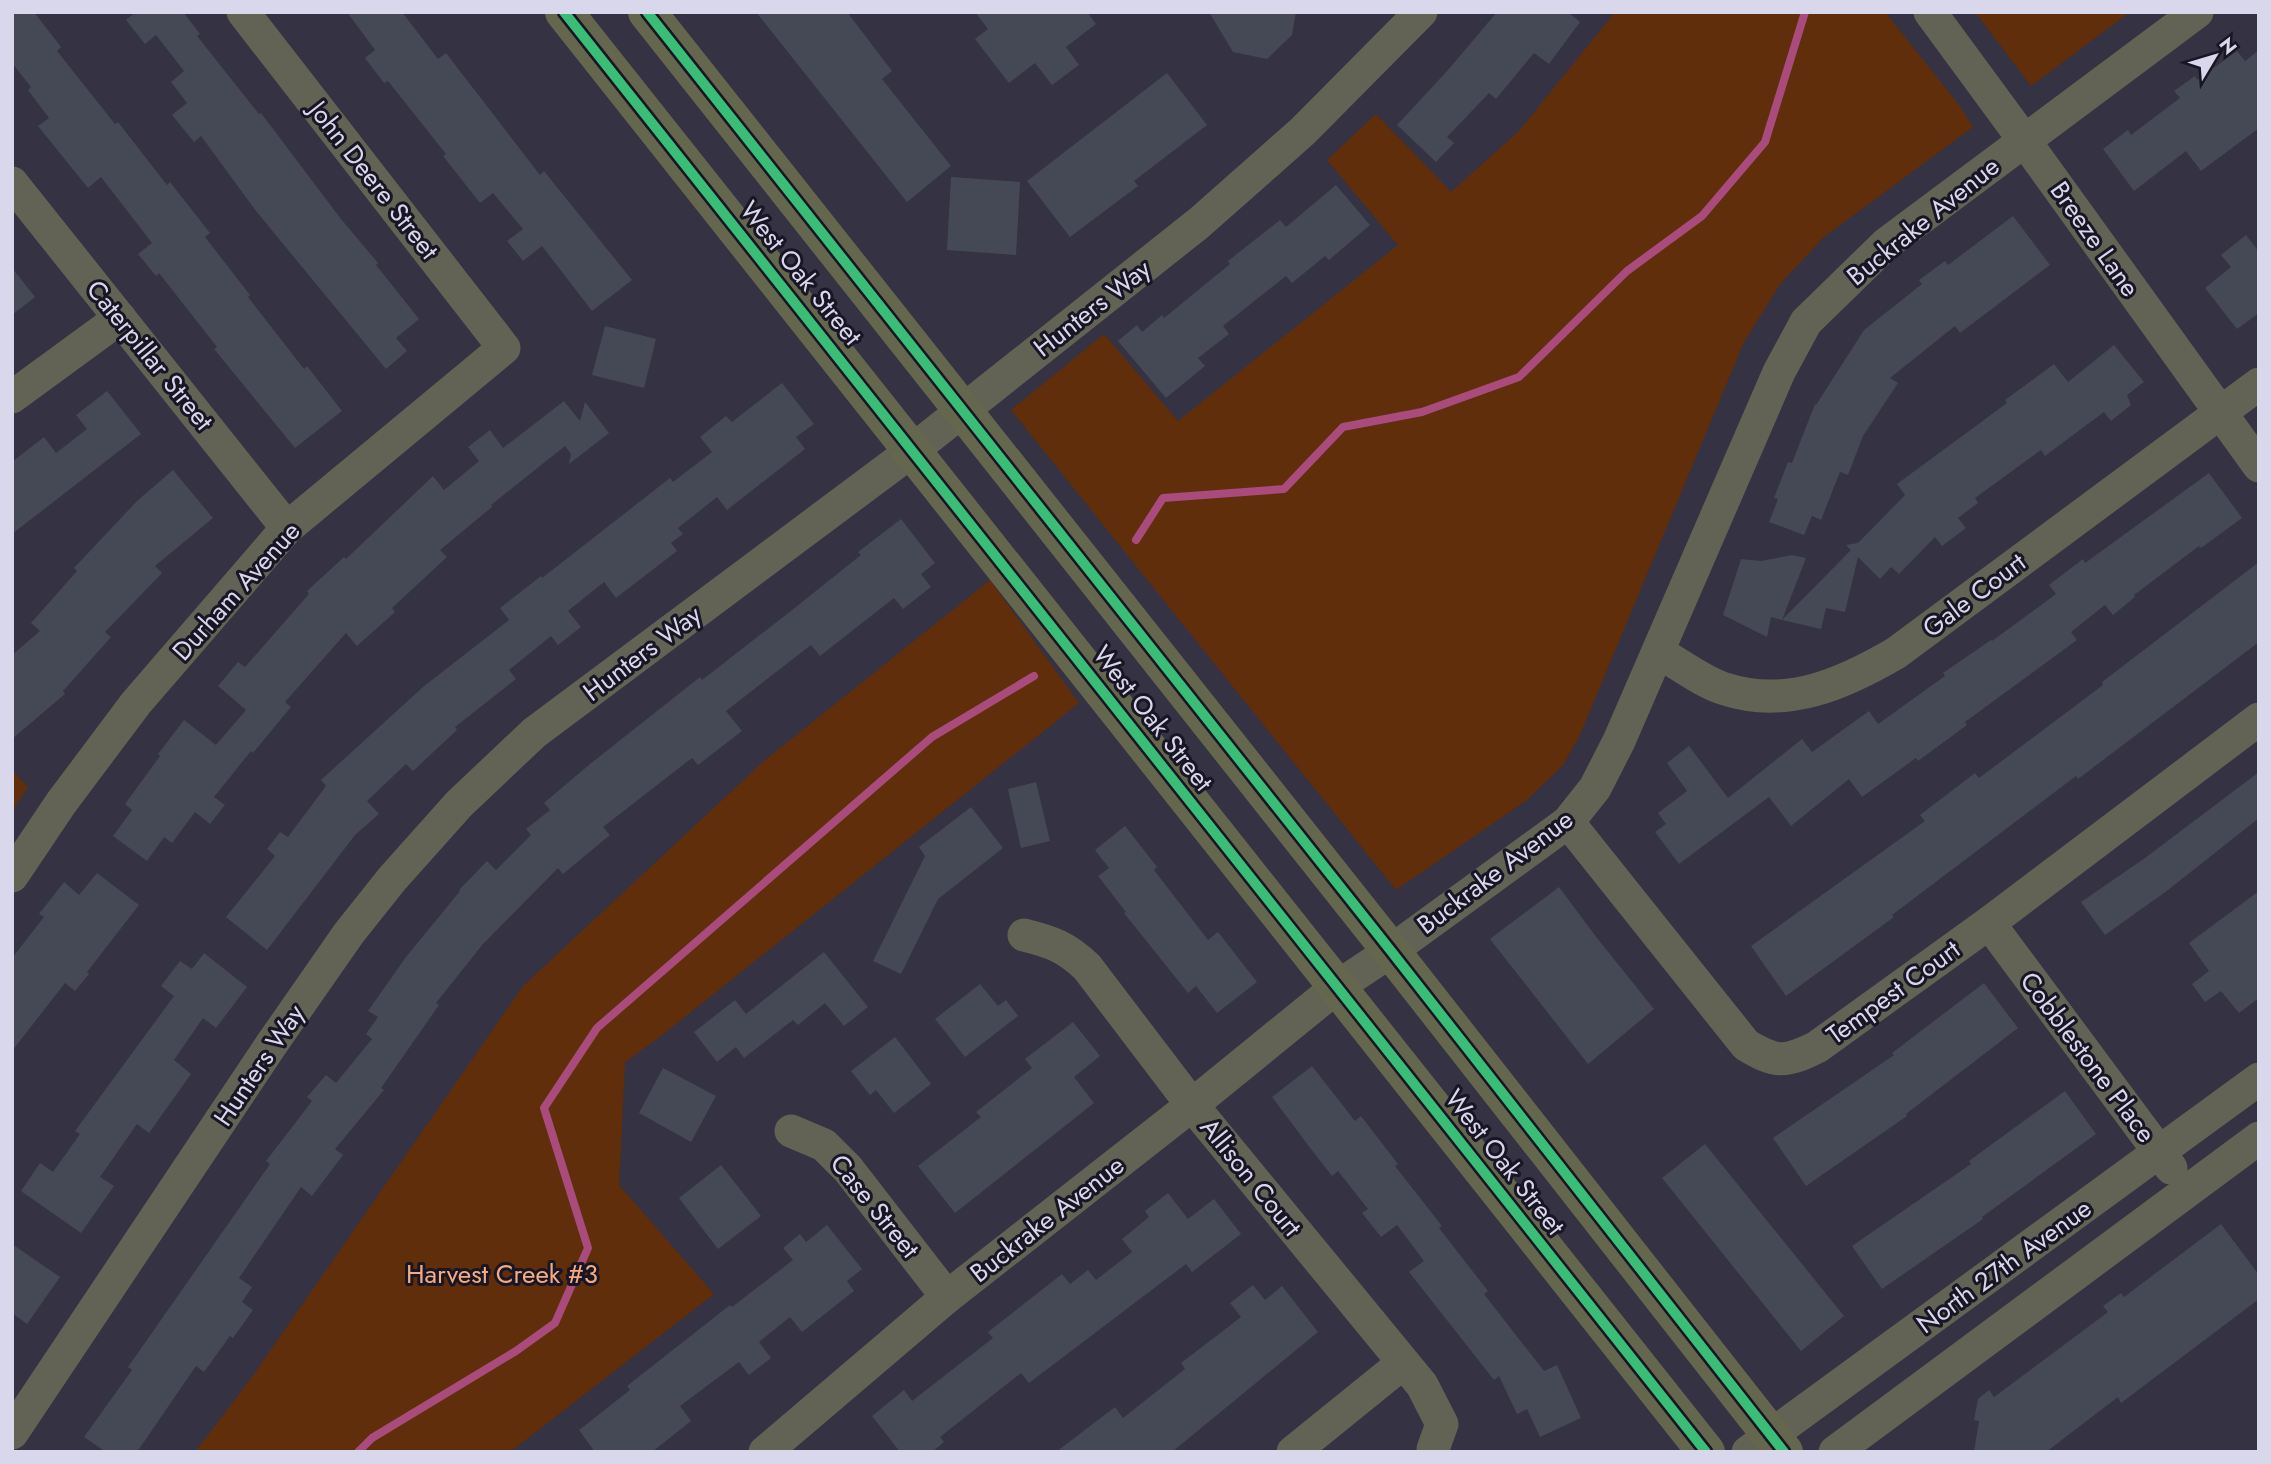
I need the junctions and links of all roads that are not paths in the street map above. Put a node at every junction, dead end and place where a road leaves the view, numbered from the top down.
1 (243, 12) edge
2 (564, 12) edge
3 (647, 12) edge
4 (1421, 12) edge
5 (1930, 12) edge
6 (2197, 12) edge
7 (2024, 139) junction
8 (12, 183) edge
9 (120, 318) junction
10 (504, 348) joint
11 (2259, 384) edge
12 (12, 397) edge
13 (962, 411) junction
14 (2219, 413) junction
15 (913, 450) junction
16 (2259, 466) edge
17 (287, 528) junction
18 (1658, 652) junction
19 (2259, 719) edge
20 (1568, 822) junction
21 (12, 876) edge
22 (1989, 923) junction
23 (1024, 935) dead end
24 (1391, 951) junction
25 (1337, 987) junction
26 (2259, 1079) edge
27 (1192, 1105) junction
28 (791, 1131) dead end
29 (2259, 1138) edge
30 (2159, 1152) junction
31 (2188, 1191) junction
32 (947, 1297) junction
33 (1403, 1363) junction
34 (24, 1392) edge
35 (12, 1433) edge
36 (1768, 1446) edge
37 (780, 1447) edge
38 (1433, 1449) dead end
39 (1293, 1452) edge
40 (1706, 1452) edge
41 (1835, 1452) edge

1 - 10 street, John Deere Street
2 - 15 main road, West Oak Street
3 - 13 main road, West Oak Street
4 - 13 street, Hunters Way
5 - 7 street, Breeze Lane
6 - 7 street, Buckrake Avenue
7 - 14 street, Breeze Lane
7 - 18 street, Buckrake Avenue
8 - 9 street, Caterpillar Street
9 - 12 street
9 - 17 street, Caterpillar Street
10 - 17 street, Durham Avenue
11 - 14 street, Gale Court
13 - 15 street, Hunters Way
13 - 24 main road, West Oak Street
14 - 16 street, Breeze Lane
14 - 18 street, Gale Court
15 - 25 main road, West Oak Street
15 - 34 street, Hunters Way
17 - 21 street, Durham Avenue
18 - 20 street, Buckrake Avenue
19 - 22 street, Tempest Court
20 - 22 street, Tempest Court
20 - 24 street, Buckrake Avenue
22 - 30 street, Cobblestone Place
23 - 27 street, Allison Court
24 - 25 street, Buckrake Avenue
24 - 36 main road, West Oak Street
25 - 27 street, Buckrake Avenue
25 - 40 main road, West Oak Street
26 - 30 street, North 27th Avenue
27 - 32 street, Buckrake Avenue
27 - 33 street, Allison Court
28 - 32 street, Case Street
29 - 31 street, North 27th Avenue
30 - 31 street, Cobblestone Place
30 - 36 street, North 27th Avenue
31 - 41 street, North 27th Avenue
32 - 37 street, Buckrake Avenue
33 - 38 street, Allison Court
33 - 39 street
34 - 35 street, Hunters Way

